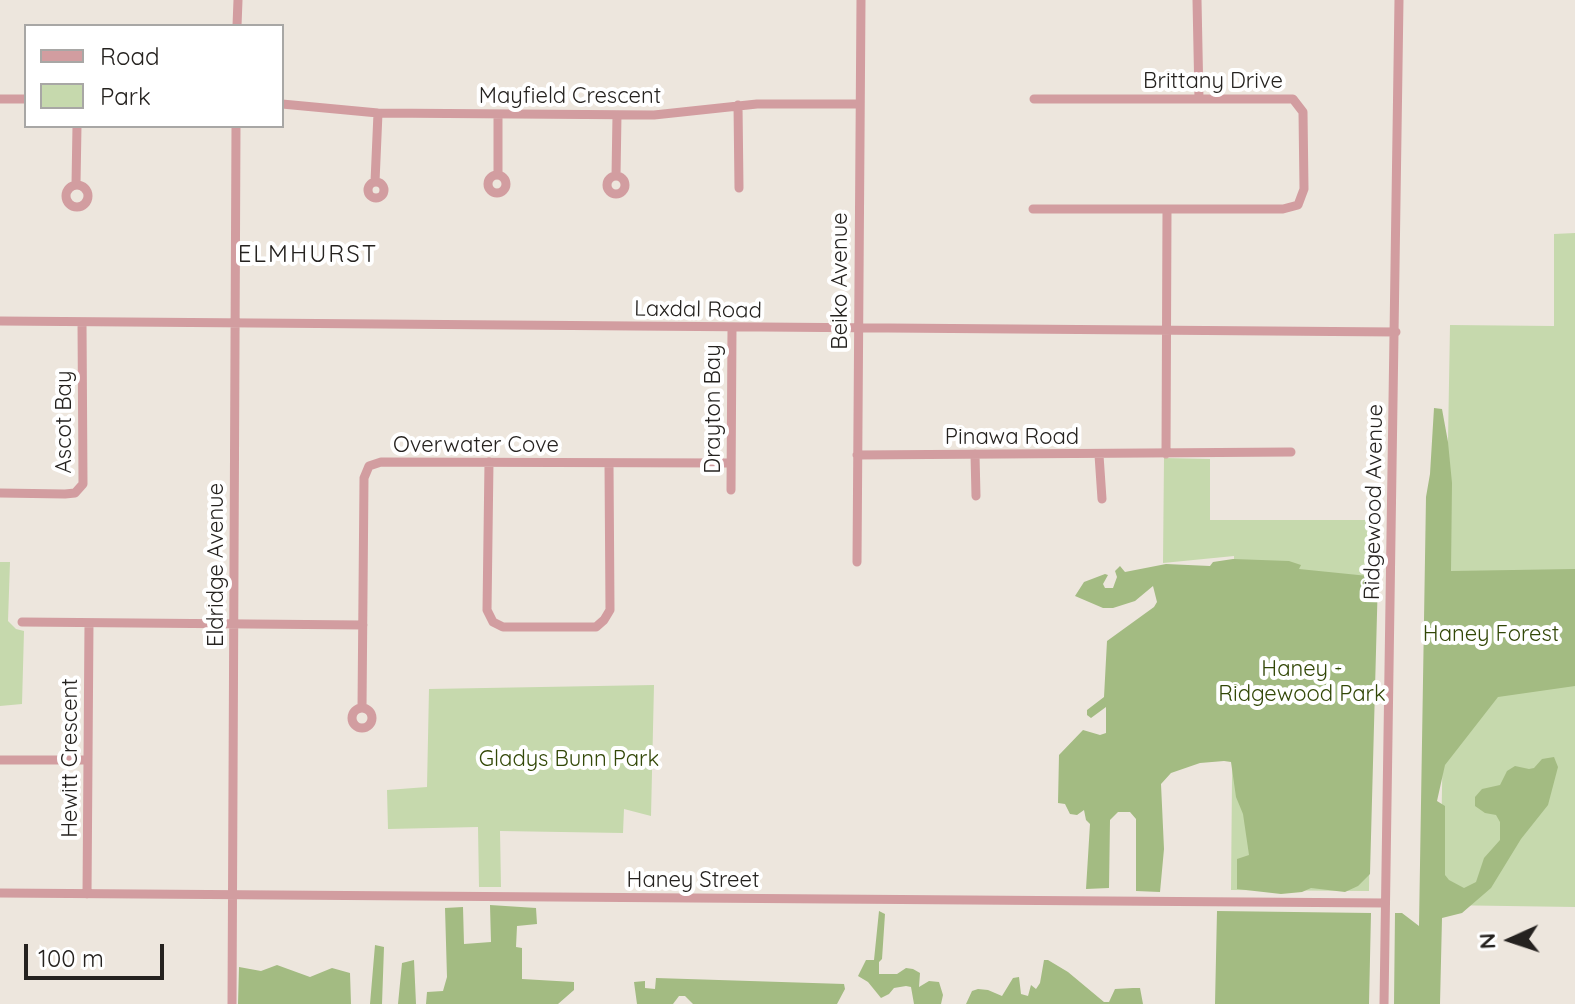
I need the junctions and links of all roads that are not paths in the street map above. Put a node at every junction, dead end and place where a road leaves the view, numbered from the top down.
1 (238, 0) edge
2 (861, 0) edge
3 (1197, 0) edge
4 (1399, 0) edge
5 (237, 24) edge
6 (0, 99) edge
7 (24, 99) edge
8 (1034, 99) dead end
9 (1199, 99) junction
10 (284, 104) edge
11 (859, 104) junction
12 (738, 105) junction
13 (378, 113) junction
14 (498, 114) junction
15 (617, 115) junction
16 (77, 128) edge
17 (236, 128) edge
18 (498, 175) dead end
19 (616, 176) dead end
20 (375, 182) dead end
21 (76, 184) dead end
22 (739, 188) dead end
23 (1033, 209) dead end
24 (1167, 210) junction
25 (0, 321) edge
26 (82, 322) junction
27 (235, 323) junction
28 (732, 328) junction
29 (858, 329) junction
30 (1167, 331) junction
31 (1396, 332) junction
32 (1291, 452) dead end
33 (975, 454) junction
34 (1166, 454) junction
35 (857, 455) junction
36 (1099, 455) junction
37 (489, 462) junction
38 (729, 463) junction
39 (609, 464) junction
40 (731, 490) dead end
41 (0, 493) edge
42 (976, 496) dead end
43 (1102, 499) dead end
44 (857, 562) dead end
45 (22, 622) dead end
46 (235, 622) junction
47 (89, 623) junction
48 (363, 625) junction
49 (362, 708) dead end
50 (0, 760) edge
51 (88, 760) junction
52 (0, 893) edge
53 (87, 894) junction
54 (232, 895) junction
55 (1385, 903) junction
56 (232, 1004) edge
57 (1384, 1004) edge

1 - 5 street
2 - 11 street, Beiko Avenue
3 - 9 street
4 - 31 street, Ridgewood Avenue
6 - 7 street
8 - 9 street, Brittany Drive
9 - 24 street, Brittany Drive
10 - 13 street, Mayfield Crescent
11 - 12 street, Mayfield Crescent
11 - 29 street, Beiko Avenue
12 - 15 street, Mayfield Crescent
12 - 22 street
13 - 14 street, Mayfield Crescent
13 - 20 street
14 - 15 street, Mayfield Crescent
14 - 18 street
15 - 19 street
16 - 21 street
17 - 27 street, Eldridge Avenue
23 - 24 street, Brittany Drive
24 - 30 street
25 - 26 street, Laxdal Road
26 - 27 street, Laxdal Road
26 - 41 street, Ascot Bay
27 - 28 street, Laxdal Road
27 - 46 street, Eldridge Avenue
28 - 29 street, Laxdal Road
28 - 38 street, Drayton Bay
29 - 30 street, Laxdal Road
29 - 35 street, Beiko Avenue
30 - 31 street, Laxdal Road
30 - 34 street
31 - 55 street, Ridgewood Avenue
32 - 34 street, Pinawa Road
33 - 35 street, Pinawa Road
33 - 36 street, Pinawa Road
33 - 42 street
34 - 36 street, Pinawa Road
35 - 44 street, Beiko Avenue
36 - 43 street
37 - 39 street, Overwater Cove
37 - 39 street
37 - 48 street, Overwater Cove
38 - 39 street, Overwater Cove
38 - 40 street, Drayton Bay
45 - 47 street
46 - 47 street
46 - 48 street
46 - 54 street, Eldridge Avenue
47 - 51 street, Hewitt Crescent
48 - 49 street, Overwater Cove
50 - 51 street
51 - 53 street, Hewitt Crescent
52 - 53 street, Haney Street
53 - 54 street, Haney Street
54 - 55 street, Haney Street
54 - 56 street, Eldridge Avenue
55 - 57 street, Ridgewood Avenue

